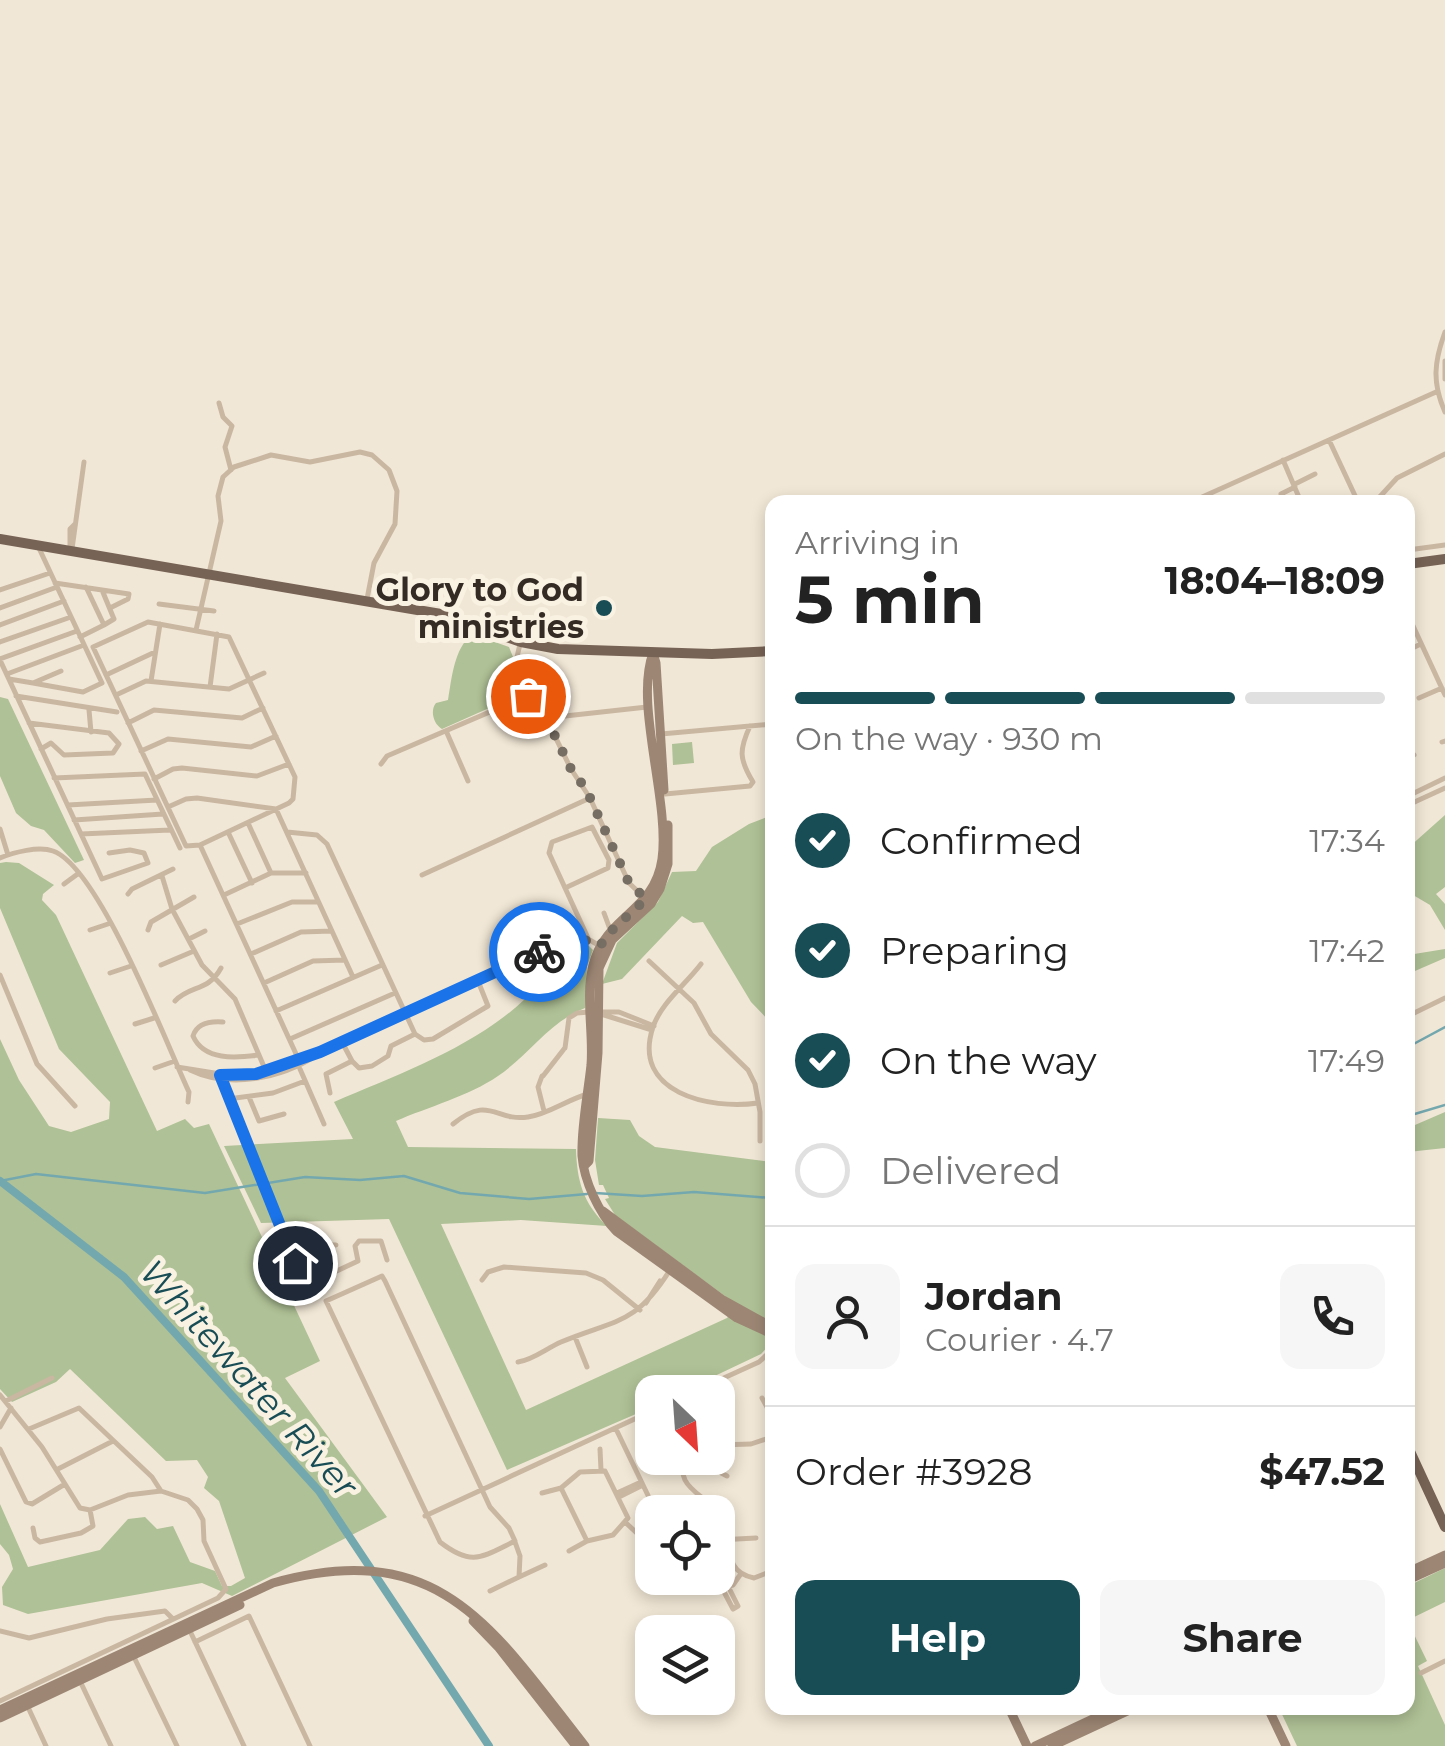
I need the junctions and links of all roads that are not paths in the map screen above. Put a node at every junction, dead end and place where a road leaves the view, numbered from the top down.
1 (1445, 332) edge
2 (1445, 362) edge
3 (1445, 380) edge
4 (1436, 392) junction
5 (219, 403) dead end
6 (1445, 412) edge
7 (1328, 440) junction
8 (1445, 454) edge
9 (1283, 460) junction
10 (84, 462) dead end
11 (230, 470) junction
12 (1314, 474) dead end
13 (1294, 486) junction
14 (1281, 494) dead end
15 (1206, 495) edge
16 (1298, 495) edge
17 (1355, 495) edge
18 (1381, 495) edge
19 (0, 540) edge
20 (1445, 544) edge
21 (38, 546) junction
22 (1415, 549) edge
23 (71, 552) junction
24 (1445, 559) edge
25 (1415, 563) edge
26 (50, 573) junction
27 (207, 575) junction
28 (56, 585) junction
29 (86, 587) junction
30 (0, 590) edge
31 (102, 590) junction
32 (64, 602) junction
33 (367, 602) junction
34 (159, 604) dead end
35 (0, 608) edge
36 (110, 608) junction
37 (200, 608) junction
38 (214, 610) dead end
39 (71, 617) junction
40 (160, 624) junction
41 (0, 625) edge
42 (104, 625) junction
43 (196, 630) junction
44 (1415, 631) edge
45 (78, 634) junction
46 (217, 634) junction
47 (0, 642) edge
48 (521, 642) junction
49 (1421, 644) junction
50 (84, 645) junction
51 (1415, 647) edge
52 (765, 651) edge
53 (155, 652) junction
54 (653, 653) junction
55 (0, 660) edge
56 (62, 671) dead end
57 (264, 673) dead end
58 (106, 675) junction
59 (8, 677) junction
60 (150, 680) junction
61 (251, 680) junction
62 (32, 682) junction
63 (210, 687) junction
64 (1443, 691) edge
65 (83, 692) junction
66 (534, 693) junction
67 (16, 696) junction
68 (116, 696) junction
69 (1419, 698) dead end
70 (650, 707) junction
71 (86, 708) junction
72 (263, 708) junction
73 (117, 712) dead end
74 (547, 718) junction
75 (29, 723) junction
76 (128, 723) junction
77 (765, 725) edge
78 (750, 726) junction
79 (91, 732) junction
80 (447, 734) junction
81 (659, 734) junction
82 (276, 736) junction
83 (41, 749) junction
84 (141, 752) junction
85 (289, 764) junction
86 (381, 764) dead end
87 (54, 778) junction
88 (154, 778) junction
89 (1445, 778) edge
90 (468, 781) dead end
91 (1445, 788) edge
92 (1415, 793) edge
93 (665, 794) junction
94 (590, 798) junction
95 (158, 800) junction
96 (1415, 802) edge
97 (68, 806) junction
98 (276, 809) junction
99 (166, 811) junction
100 (74, 820) junction
101 (248, 822) junction
102 (0, 830) edge
103 (170, 830) junction
104 (228, 832) junction
105 (287, 832) junction
106 (81, 834) junction
107 (200, 845) junction
108 (180, 848) dead end
109 (109, 853) dead end
110 (2, 855) edge
111 (173, 870) dead end
112 (306, 872) junction
113 (78, 873) junction
114 (271, 873) junction
115 (422, 875) dead end
116 (162, 876) junction
117 (252, 883) junction
118 (64, 884) dead end
119 (565, 888) junction
120 (128, 894) dead end
121 (223, 896) junction
122 (194, 898) dead end
123 (646, 899) junction
124 (318, 902) junction
125 (172, 909) junction
126 (604, 912) dead end
127 (111, 923) junction
128 (238, 924) junction
129 (90, 930) dead end
130 (148, 930) dead end
131 (205, 931) dead end
132 (332, 931) junction
133 (610, 932) junction
134 (190, 939) junction
135 (588, 940) junction
136 (604, 948) junction
137 (194, 950) junction
138 (251, 954) junction
139 (346, 960) junction
140 (648, 961) dead end
141 (701, 964) dead end
142 (161, 965) dead end
143 (382, 965) junction
144 (131, 966) junction
145 (221, 968) dead end
146 (504, 968) junction
147 (110, 973) dead end
148 (0, 974) edge
149 (353, 977) junction
150 (214, 978) junction
151 (478, 981) junction
152 (522, 982) dead end
153 (264, 983) junction
154 (679, 991) junction
155 (395, 993) junction
156 (1445, 998) edge
157 (175, 1002) dead end
158 (276, 1011) junction
159 (404, 1013) junction
160 (595, 1013) junction
161 (1415, 1013) edge
162 (154, 1018) junction
163 (222, 1022) dead end
164 (134, 1024) dead end
165 (653, 1028) junction
166 (415, 1034) junction
167 (290, 1039) junction
168 (342, 1042) junction
169 (260, 1055) junction
170 (297, 1056) dead end
171 (352, 1061) junction
172 (176, 1064) junction
173 (155, 1068) dead end
174 (300, 1069) dead end
175 (267, 1074) junction
176 (220, 1077) junction
177 (306, 1081) junction
178 (330, 1092) dead end
179 (588, 1094) junction
180 (250, 1097) junction
181 (228, 1099) junction
182 (188, 1102) dead end
183 (758, 1102) junction
184 (74, 1106) dead end
185 (541, 1112) junction
186 (284, 1114) dead end
187 (324, 1124) dead end
188 (453, 1124) dead end
189 (760, 1141) dead end
190 (585, 1166) junction
191 (286, 1244) junction
192 (336, 1245) dead end
193 (387, 1260) dead end
194 (671, 1267) junction
195 (482, 1280) dead end
196 (640, 1310) junction
197 (765, 1327) edge
198 (575, 1337) junction
199 (765, 1356) edge
200 (518, 1362) dead end
201 (587, 1367) dead end
202 (730, 1375) edge
203 (52, 1378) dead end
204 (0, 1395) edge
205 (762, 1398) dead end
206 (6, 1401) junction
207 (765, 1403) edge
208 (11, 1408) junction
209 (635, 1420) edge
210 (0, 1427) edge
211 (616, 1428) junction
212 (29, 1430) junction
213 (765, 1439) edge
214 (113, 1442) junction
215 (735, 1444) edge
216 (0, 1449) edge
217 (600, 1449) dead end
218 (1415, 1462) edge
219 (57, 1470) junction
220 (600, 1470) junction
221 (686, 1475) edge
222 (642, 1483) junction
223 (65, 1484) junction
224 (561, 1488) junction
225 (482, 1490) junction
226 (161, 1491) junction
227 (542, 1493) dead end
228 (618, 1495) junction
229 (648, 1495) edge
230 (701, 1495) edge
231 (90, 1510) junction
232 (425, 1516) junction
233 (624, 1522) junction
234 (1445, 1527) edge
235 (33, 1528) dead end
236 (635, 1532) edge
237 (756, 1538) dead end
238 (735, 1540) edge
239 (515, 1541) junction
240 (587, 1541) junction
241 (569, 1552) dead end
242 (1445, 1555) edge
243 (1445, 1563) edge
244 (545, 1566) dead end
245 (735, 1567) edge
246 (1415, 1569) edge
247 (740, 1574) junction
248 (765, 1575) edge
249 (519, 1577) junction
250 (1415, 1577) edge
251 (735, 1580) edge
252 (490, 1591) dead end
253 (462, 1607) junction
254 (173, 1619) junction
255 (188, 1626) junction
256 (0, 1631) edge
257 (195, 1642) junction
258 (132, 1654) junction
259 (1445, 1661) edge
260 (1421, 1673) dead end
261 (80, 1681) junction
262 (0, 1700) edge
263 (27, 1705) junction
264 (0, 1710) edge
265 (1013, 1715) edge
266 (1100, 1715) edge
267 (1119, 1715) edge
268 (1271, 1715) edge
269 (0, 1718) edge
270 (46, 1746) edge
271 (111, 1746) edge
272 (177, 1746) edge
273 (244, 1746) edge
274 (310, 1746) edge
275 (576, 1746) edge
276 (585, 1746) edge
277 (1031, 1746) edge
278 (1052, 1746) edge
279 (1286, 1746) edge

1 - 4 street
2 - 3 street
4 - 6 street
4 - 7 street
5 - 11 street
7 - 9 street
7 - 17 street
8 - 18 street
9 - 13 street
9 - 15 street
10 - 23 street
11 - 27 street
11 - 33 street
12 - 13 street
13 - 14 street
13 - 16 street
19 - 21 main road
20 - 22 street
21 - 23 main road
21 - 26 street
23 - 27 main road
24 - 25 main road
26 - 28 street
26 - 30 street
27 - 33 main road
27 - 37 street
28 - 29 street
28 - 32 street
28 - 35 street
29 - 31 street
29 - 42 street
31 - 36 street
31 - 36 street
32 - 39 street
32 - 41 street
33 - 48 main road
34 - 37 street
36 - 42 street
37 - 38 street
37 - 43 street
39 - 45 street
39 - 47 street
40 - 43 street
40 - 53 street
40 - 58 street
42 - 45 street
43 - 46 street
44 - 49 street
45 - 50 street
45 - 55 street
46 - 61 street
46 - 63 street
48 - 54 main road
48 - 66 street
49 - 51 street
49 - 64 street
50 - 59 street
50 - 65 street
52 - 54 main road
53 - 58 street
53 - 60 street
54 - 70 street
54 - 81 street
55 - 59 street
56 - 62 street
57 - 61 street
58 - 68 street
59 - 62 street
59 - 67 street
60 - 63 street
60 - 68 street
61 - 63 street
61 - 72 street
62 - 65 street
64 - 69 street
65 - 71 street
66 - 74 street
66 - 80 street
67 - 71 street
67 - 75 street
68 - 76 street
70 - 74 street
70 - 123 street
71 - 73 street
71 - 79 street
72 - 76 street
72 - 82 street
74 - 94 street
75 - 79 street
75 - 83 street
76 - 84 street
77 - 78 street
78 - 81 street
78 - 93 street
79 - 83 street
80 - 86 street
80 - 90 street
81 - 93 street
82 - 84 street
82 - 85 street
83 - 87 street
84 - 88 street
85 - 88 street
85 - 98 street
87 - 95 street
87 - 97 street
88 - 99 street
89 - 92 street
91 - 96 street
93 - 136 street
94 - 115 street
94 - 123 street
95 - 97 street
95 - 99 street
97 - 100 street
98 - 99 street
98 - 101 street
98 - 105 street
99 - 100 street
99 - 103 street
99 - 107 street
100 - 106 street
101 - 104 street
101 - 114 street
102 - 110 street
103 - 106 street
103 - 108 street
104 - 107 street
104 - 117 street
105 - 112 street
105 - 143 street
106 - 109 street
107 - 121 street
110 - 113 street
111 - 116 street
112 - 114 street
112 - 124 street
113 - 118 street
113 - 127 street
114 - 117 street
116 - 120 street
116 - 125 street
117 - 121 street
119 - 119 street
119 - 135 street
121 - 128 street
122 - 125 street
123 - 133 street
124 - 128 street
124 - 132 street
125 - 130 street
125 - 134 street
126 - 133 street
127 - 129 street
127 - 144 street
128 - 138 street
131 - 134 street
132 - 138 street
132 - 139 street
133 - 136 street
134 - 137 street
135 - 136 street
135 - 146 street
136 - 160 street
137 - 142 street
137 - 150 street
138 - 153 street
139 - 149 street
139 - 153 street
140 - 154 street
141 - 154 street
143 - 149 street
143 - 155 street
144 - 147 street
144 - 162 street
145 - 150 street
146 - 151 street
146 - 152 street
148 - 184 street
149 - 158 street
150 - 157 street
150 - 169 street
151 - 159 street
151 - 166 street
153 - 158 street
154 - 165 street
154 - 183 street
155 - 159 street
155 - 167 street
156 - 161 street
158 - 167 street
159 - 166 street
159 - 168 street
160 - 165 street
160 - 179 street
160 - 185 street
160 - 190 street
162 - 164 street
162 - 172 street
163 - 169 street
165 - 183 street
166 - 171 street
167 - 170 street
168 - 171 street
168 - 175 street
169 - 175 street
171 - 178 street
172 - 173 street
172 - 176 street
172 - 182 street
174 - 177 street
175 - 176 street
176 - 181 street
177 - 180 street
177 - 187 street
179 - 185 street
179 - 190 street
180 - 181 street
180 - 186 street
181 - 191 street
183 - 189 street
185 - 188 street
190 - 194 street
191 - 192 street
191 - 193 street
194 - 196 street
194 - 197 street
195 - 196 street
196 - 198 street
198 - 200 street
198 - 201 street
199 - 202 street
203 - 206 street
204 - 206 street
205 - 207 street
206 - 208 street
208 - 210 street
208 - 212 street
209 - 211 street
211 - 222 street
211 - 225 street
212 - 214 street
212 - 219 street
213 - 215 street
214 - 219 street
214 - 226 street
216 - 223 street
217 - 220 street
218 - 234 main road
219 - 223 street
220 - 224 street
220 - 228 street
221 - 230 street
222 - 228 street
222 - 229 street
223 - 231 street
224 - 227 street
224 - 240 street
225 - 232 street
225 - 232 street
225 - 239 street
226 - 231 street
226 - 254 street
228 - 233 street
231 - 235 street
232 - 239 street
233 - 236 street
233 - 240 street
237 - 238 street
239 - 249 street
240 - 241 street
242 - 246 street
243 - 250 street
244 - 249 street
245 - 247 street
247 - 248 street
247 - 251 street
249 - 252 street
253 - 255 street
253 - 275 street
253 - 276 street
254 - 256 street
254 - 262 street
255 - 257 street
255 - 258 street
257 - 273 street
257 - 274 street
258 - 261 street
258 - 264 street
258 - 272 street
259 - 260 street
261 - 263 street
261 - 271 street
263 - 269 street
263 - 270 street
265 - 277 street
266 - 277 street
267 - 278 street
268 - 279 street

